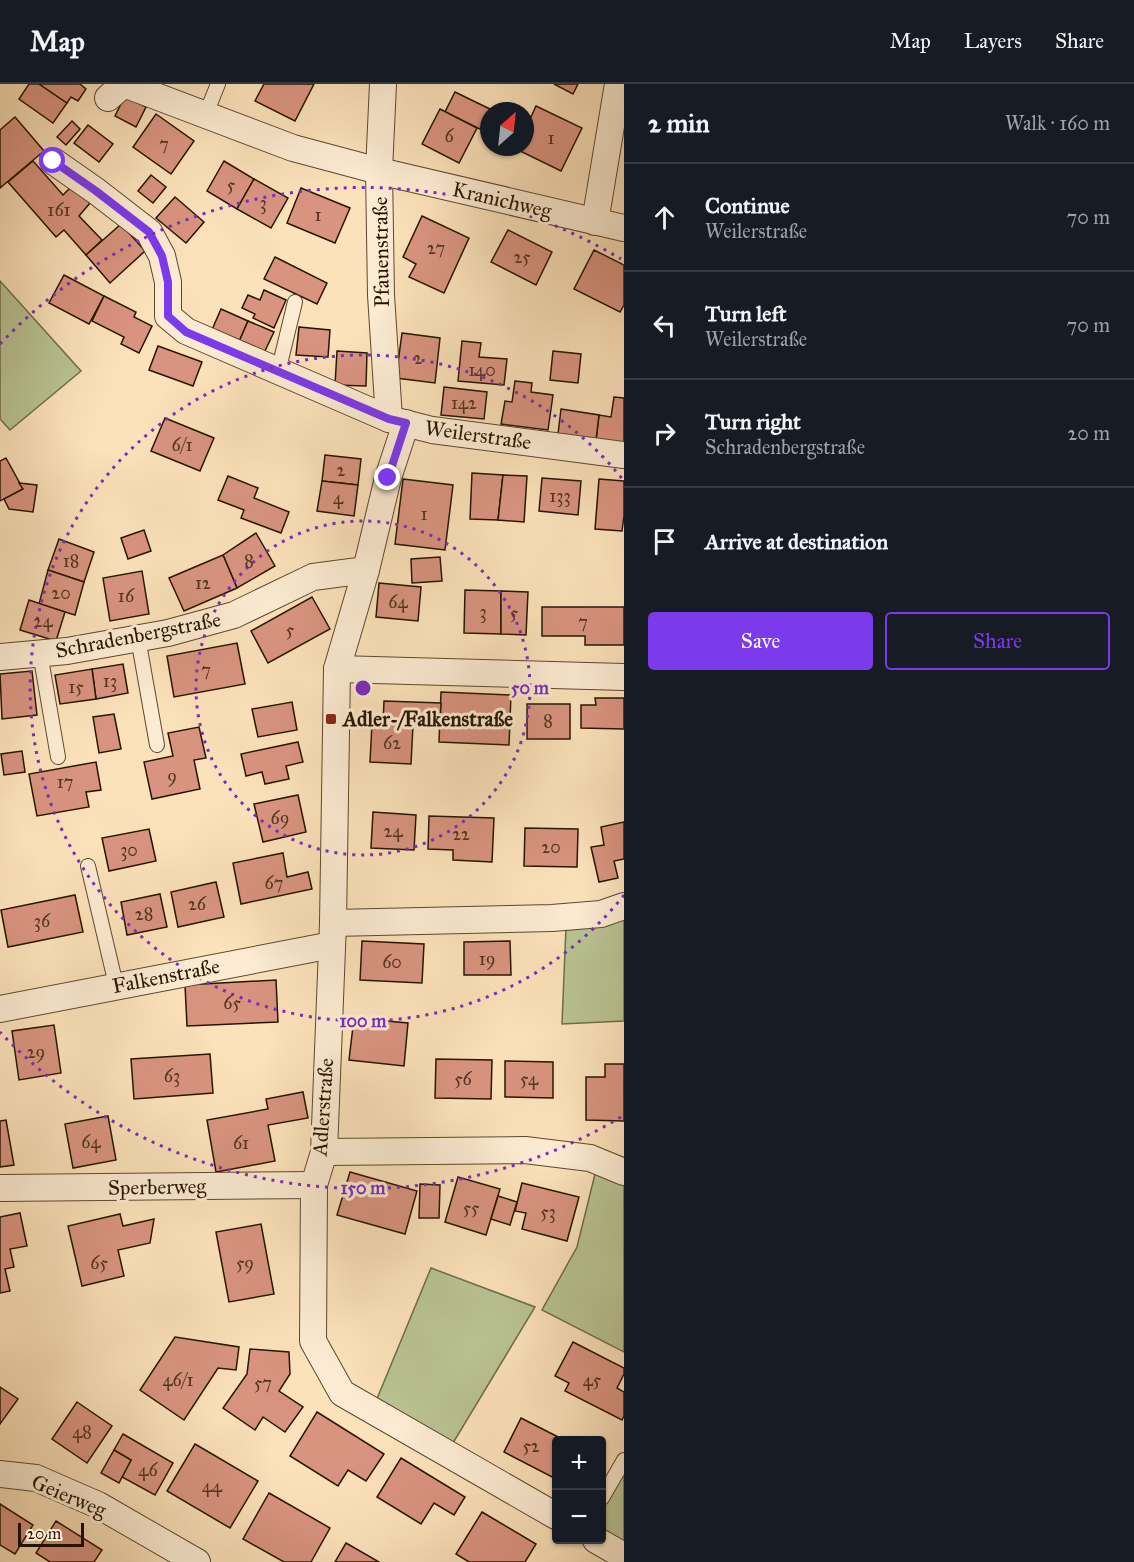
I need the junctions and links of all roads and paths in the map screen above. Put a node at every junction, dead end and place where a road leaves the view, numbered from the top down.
1 (218, 84) edge
2 (383, 84) edge
3 (618, 84) edge
4 (119, 89) edge
5 (205, 116) junction
6 (53, 161) dead end
7 (379, 171) junction
8 (594, 222) junction
9 (624, 228) edge
10 (295, 302) dead end
11 (278, 372) junction
12 (398, 421) junction
13 (624, 455) edge
14 (366, 570) junction
15 (138, 638) junction
16 (40, 654) junction
17 (0, 657) edge
18 (337, 669) junction
19 (624, 677) edge
20 (157, 745) dead end
21 (58, 757) dead end
22 (88, 866) dead end
23 (624, 906) edge
24 (332, 934) junction
25 (116, 985) junction
26 (0, 1009) edge
27 (324, 1152) junction
28 (624, 1172) edge
29 (314, 1185) junction
30 (0, 1188) edge
31 (624, 1460) edge
32 (0, 1474) edge
33 (606, 1491) edge
34 (552, 1514) edge
35 (604, 1544) edge
36 (624, 1556) edge
37 (197, 1562) edge

1 - 5 lane
2 - 7 street, Pfauenstraße
3 - 8 street
4 - 5 street, Kranichweg
5 - 7 street, Kranichweg
6 - 11 street, Weilerstraße
7 - 8 street, Kranichweg
7 - 12 street, Pfauenstraße
8 - 9 street, Kranichweg
10 - 11 lane
11 - 12 street, Weilerstraße
12 - 13 street, Weilerstraße
12 - 14 street
14 - 15 street, Schradenbergstraße
14 - 18 street, Adlerstraße
15 - 16 street, Schradenbergstraße
15 - 20 lane
16 - 17 street, Schradenbergstraße
16 - 21 lane
18 - 19 street
18 - 24 street, Adlerstraße
22 - 25 lane
23 - 24 street, Falkenstraße
24 - 25 street, Falkenstraße
24 - 27 street, Adlerstraße
25 - 26 street, Falkenstraße
27 - 28 street
27 - 29 street, Adlerstraße
29 - 30 street, Sperberweg
29 - 34 street, Adlerstraße
31 - 33 lane
32 - 37 street, Geierweg
35 - 36 street

